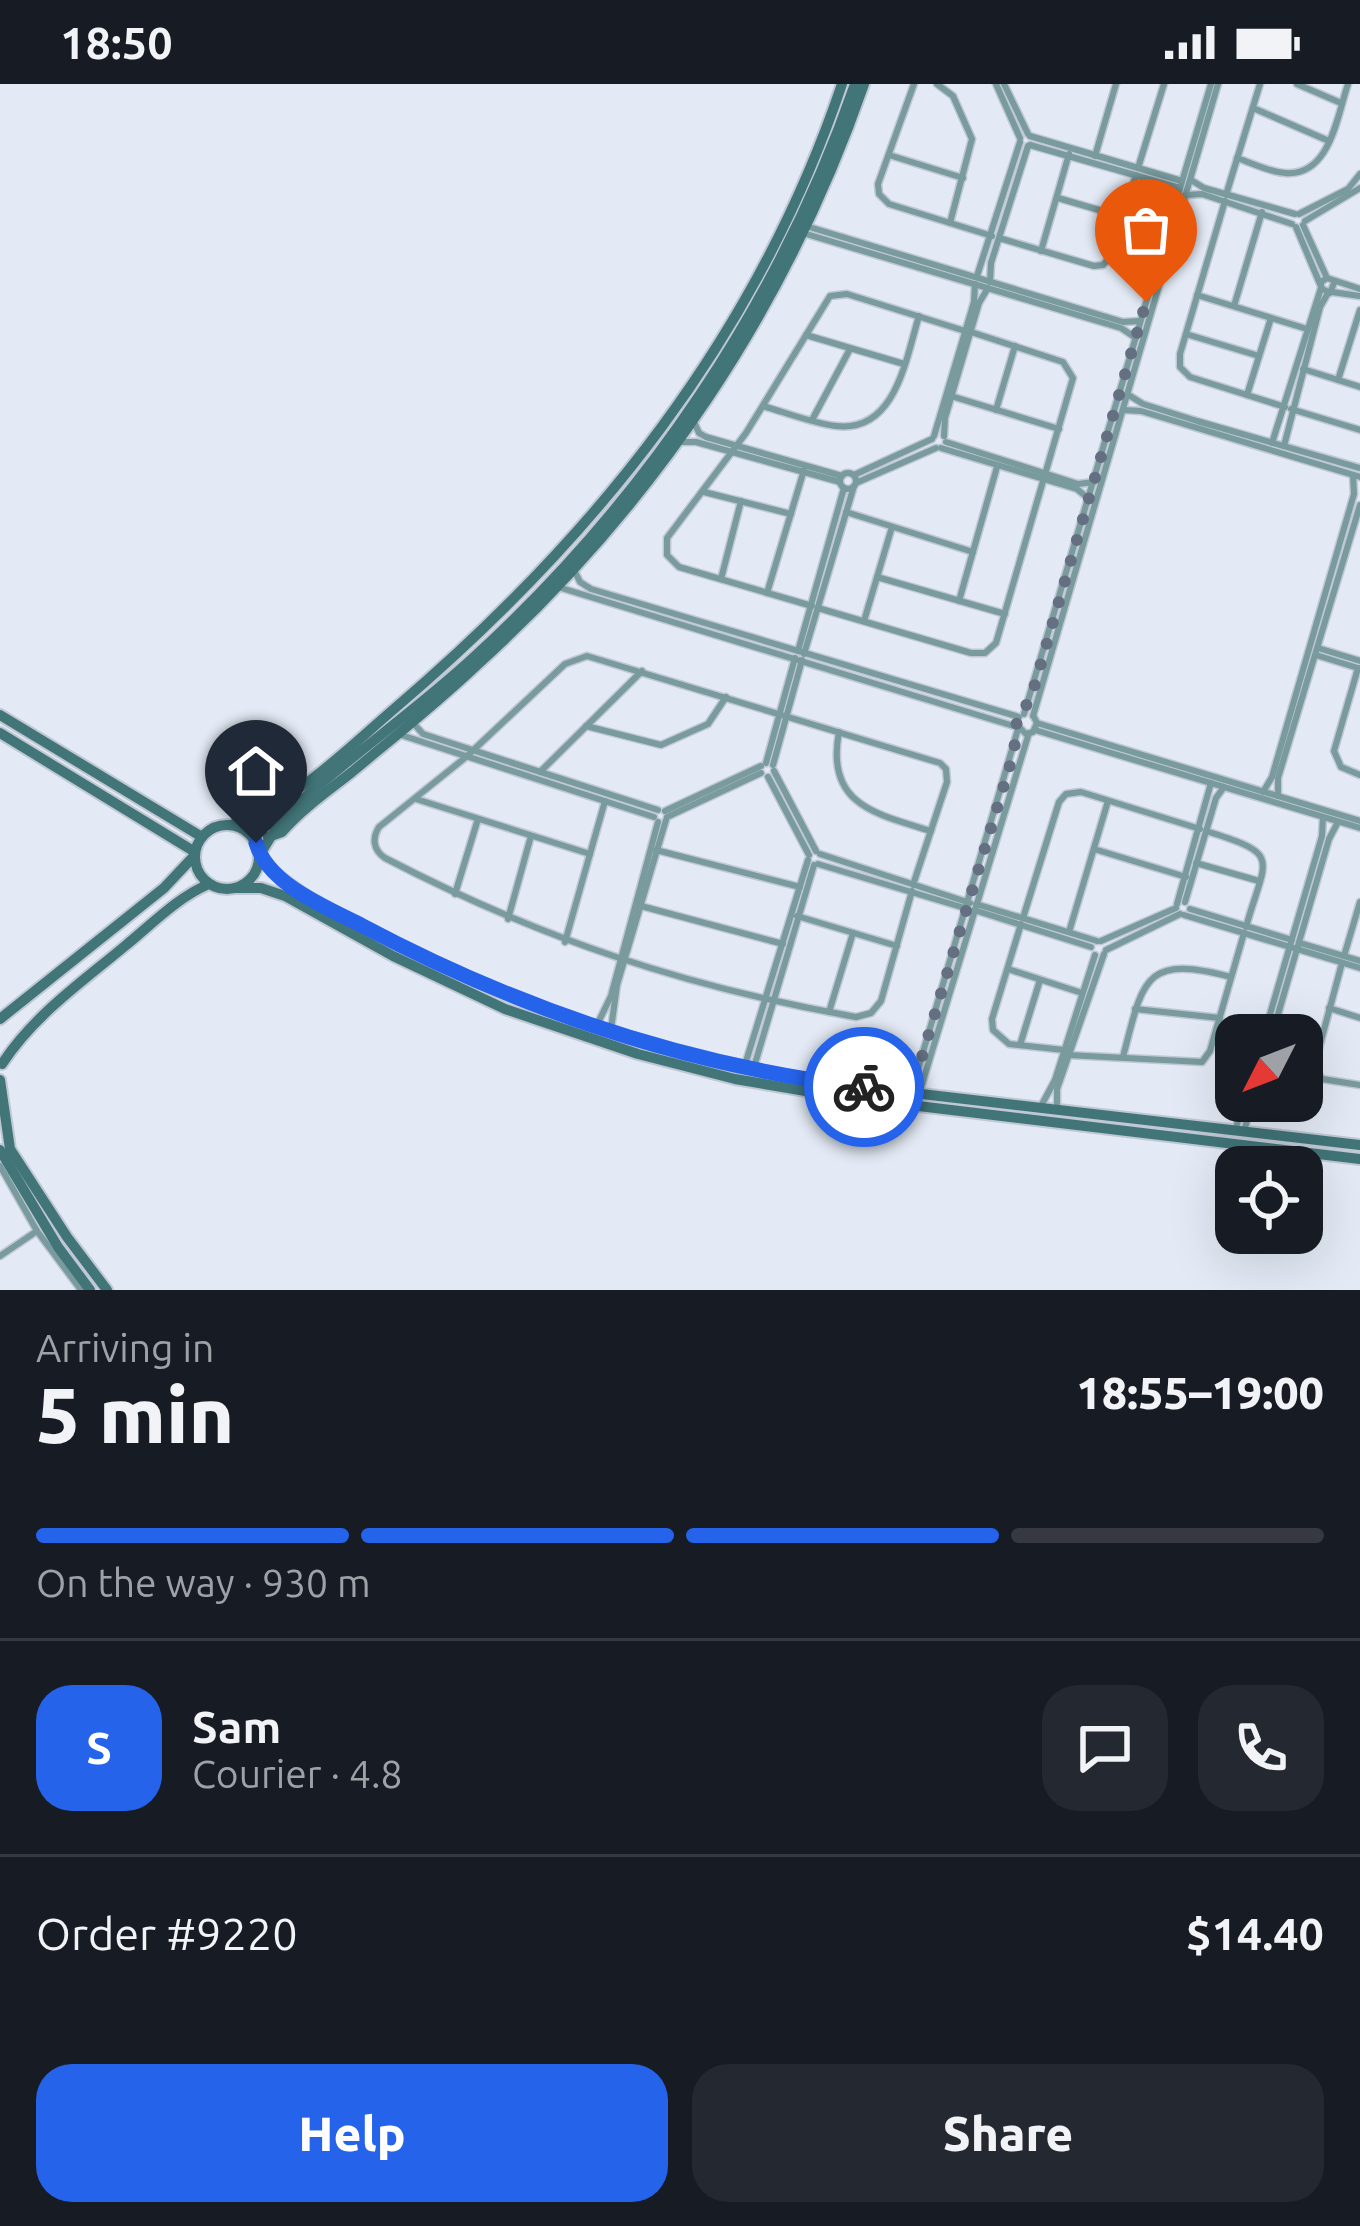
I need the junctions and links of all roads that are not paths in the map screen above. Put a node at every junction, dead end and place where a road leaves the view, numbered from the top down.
1 (842, 84) edge
2 (855, 84) edge
3 (864, 84) edge
4 (914, 84) edge
5 (938, 84) edge
6 (1000, 84) edge
7 (1116, 84) edge
8 (1164, 84) edge
9 (1215, 84) edge
10 (1260, 84) edge
11 (1297, 84) edge
12 (1348, 84) edge
13 (1341, 103) junction
14 (1253, 108) junction
15 (1026, 140) junction
16 (1328, 141) junction
17 (1069, 154) junction
18 (889, 155) junction
19 (1095, 156) junction
20 (1237, 158) junction
21 (1137, 172) junction
22 (1360, 174) edge
23 (963, 178) junction
24 (1184, 186) junction
25 (1360, 188) edge
26 (1356, 196) edge
27 (1057, 197) junction
28 (1225, 198) junction
29 (1262, 212) junction
30 (1123, 217) junction
31 (1298, 221) junction
32 (950, 223) junction
33 (805, 230) junction
34 (996, 237) junction
35 (1041, 251) junction
36 (1157, 279) junction
37 (975, 280) junction
38 (989, 285) junction
39 (758, 286) junction
40 (1327, 286) junction
41 (1360, 292) edge
42 (1197, 295) junction
43 (748, 304) junction
44 (1234, 307) junction
45 (1360, 310) edge
46 (919, 316) junction
47 (1271, 318) junction
48 (1105, 320) junction
49 (1140, 321) junction
50 (1307, 329) junction
51 (968, 331) junction
52 (1186, 334) junction
53 (1356, 334) edge
54 (806, 335) junction
55 (1136, 338) junction
56 (1015, 346) junction
57 (850, 348) junction
58 (1259, 356) junction
59 (904, 364) junction
60 (1303, 369) junction
61 (1338, 380) junction
62 (1360, 387) edge
63 (1126, 388) junction
64 (1247, 395) junction
65 (951, 396) junction
66 (763, 406) junction
67 (1288, 408) junction
68 (996, 410) junction
69 (1123, 410) junction
70 (812, 420) junction
71 (694, 422) junction
72 (1196, 424) junction
73 (1059, 429) junction
74 (1360, 430) edge
75 (680, 442) junction
76 (939, 442) junction
77 (1272, 443) junction
78 (1284, 446) junction
79 (736, 449) junction
80 (997, 467) junction
81 (804, 470) junction
82 (1358, 473) edge
83 (1045, 477) junction
84 (842, 482) junction
85 (855, 482) junction
86 (1094, 482) junction
87 (704, 492) junction
88 (1089, 499) junction
89 (741, 501) junction
90 (1360, 505) edge
91 (846, 512) junction
92 (790, 514) junction
93 (892, 527) junction
94 (973, 552) junction
95 (574, 570) junction
96 (877, 577) junction
97 (721, 579) junction
98 (1333, 583) junction
99 (558, 587) junction
100 (767, 592) junction
101 (1065, 595) junction
102 (959, 601) junction
103 (815, 607) junction
104 (1005, 614) junction
105 (864, 621) junction
106 (733, 635) junction
107 (1317, 652) junction
108 (800, 656) junction
109 (1359, 666) edge
110 (643, 671) junction
111 (726, 697) junction
112 (1345, 710) junction
113 (0, 715) edge
114 (783, 715) junction
115 (1360, 715) edge
116 (1292, 722) junction
117 (1026, 724) junction
118 (405, 725) junction
119 (586, 726) junction
120 (839, 732) junction
121 (0, 733) edge
122 (470, 753) junction
123 (1149, 761) junction
124 (767, 769) junction
125 (540, 772) junction
126 (1360, 775) edge
127 (1211, 783) junction
128 (1223, 787) junction
129 (1263, 792) junction
130 (1278, 796) junction
131 (415, 799) junction
132 (605, 799) junction
133 (1108, 801) junction
134 (158, 810) junction
135 (1321, 814) junction
136 (661, 816) junction
137 (478, 819) junction
138 (1338, 822) junction
139 (150, 824) junction
140 (231, 825) junction
141 (1360, 825) edge
142 (1203, 830) junction
143 (931, 831) junction
144 (531, 836) junction
145 (202, 837) junction
146 (1094, 849) junction
147 (656, 850) junction
148 (195, 853) junction
149 (590, 854) junction
150 (259, 856) junction
151 (814, 858) junction
152 (1196, 863) junction
153 (1186, 877) junction
154 (1258, 881) junction
155 (209, 884) junction
156 (800, 886) junction
157 (235, 888) junction
158 (911, 888) junction
159 (288, 891) junction
160 (1309, 893) junction
161 (454, 894) junction
162 (1360, 902) edge
163 (640, 906) junction
164 (972, 906) junction
165 (1182, 909) junction
166 (797, 916) junction
167 (508, 919) junction
168 (1022, 921) junction
169 (1054, 930) junction
170 (1245, 930) junction
171 (1069, 932) junction
172 (853, 933) junction
173 (565, 942) junction
174 (783, 944) junction
175 (1294, 945) junction
176 (897, 946) junction
177 (1099, 948) junction
178 (1343, 959) junction
179 (621, 961) junction
180 (1360, 964) edge
181 (1008, 969) junction
182 (1231, 977) junction
183 (1040, 980) junction
184 (1082, 993) junction
185 (770, 1001) junction
186 (1329, 1008) junction
187 (1136, 1009) junction
188 (829, 1012) junction
189 (1221, 1014) edge
190 (1274, 1014) edge
191 (1078, 1016) junction
192 (1215, 1017) edge
193 (1360, 1018) edge
194 (0, 1019) edge
195 (570, 1025) junction
196 (595, 1027) junction
197 (612, 1032) junction
198 (1215, 1033) edge
199 (16, 1044) junction
200 (1020, 1045) junction
201 (1066, 1053) junction
202 (1123, 1057) junction
203 (1, 1059) edge
204 (748, 1069) junction
205 (0, 1080) edge
206 (1360, 1085) edge
207 (915, 1093) junction
208 (2, 1096) edge
209 (1003, 1110) junction
210 (1057, 1110) junction
211 (1033, 1112) junction
212 (1242, 1122) edge
213 (1239, 1131) junction
214 (1360, 1145) edge
215 (1360, 1159) edge
216 (2, 1161) edge
217 (20, 1175) junction
218 (37, 1231) junction
219 (0, 1256) edge
220 (82, 1289) edge
221 (107, 1290) edge

1 - 39 street
2 - 39 street
3 - 33 street
4 - 18 street
5 - 23 street
6 - 15 street
7 - 19 street
8 - 21 street
9 - 24 street
10 - 14 street
11 - 13 street
12 - 13 street
13 - 16 street
14 - 16 street
14 - 20 street
15 - 17 street
15 - 19 street
15 - 34 street
16 - 20 street
17 - 21 street
17 - 27 street
18 - 23 street
18 - 32 street
19 - 21 street
20 - 28 street
21 - 24 street
21 - 30 street
22 - 31 street
23 - 32 street
24 - 28 street
24 - 28 street
24 - 36 street
25 - 26 street
26 - 31 street
27 - 30 street
27 - 35 street
28 - 29 street
28 - 31 street
28 - 42 street
29 - 31 street
29 - 44 street
30 - 35 street
31 - 40 street
32 - 34 street
33 - 37 street
33 - 71 street
34 - 35 street
34 - 37 street
34 - 38 street
36 - 49 street
36 - 63 street
37 - 38 street
37 - 51 street
38 - 48 street
38 - 51 street
39 - 43 street
40 - 41 street
40 - 50 street
40 - 60 street
42 - 44 street
42 - 52 street
43 - 118 street
43 - 140 street
44 - 47 street
45 - 53 street
46 - 51 street
46 - 54 street
46 - 59 street
47 - 50 street
47 - 58 street
48 - 49 street
48 - 55 street
49 - 55 street
50 - 67 street
51 - 56 street
51 - 65 street
51 - 76 street
52 - 58 street
52 - 64 street
53 - 61 street
54 - 57 street
54 - 66 street
55 - 63 street
56 - 68 street
56 - 73 street
57 - 59 street
57 - 70 street
58 - 64 street
59 - 70 street
60 - 61 street
60 - 67 street
61 - 62 street
63 - 69 street
63 - 72 street
63 - 86 street
64 - 67 street
65 - 68 street
65 - 76 street
66 - 70 street
66 - 79 street
67 - 74 street
67 - 77 street
67 - 78 street
68 - 73 street
69 - 72 street
69 - 101 street
71 - 75 street
71 - 79 street
72 - 77 street
72 - 82 street
73 - 83 street
75 - 79 street
75 - 95 street
76 - 80 street
76 - 83 street
76 - 85 street
77 - 78 street
78 - 82 street
79 - 81 street
79 - 84 street
79 - 87 street
80 - 83 street
80 - 94 street
81 - 84 street
81 - 92 street
82 - 98 street
83 - 86 street
83 - 88 street
83 - 104 street
84 - 85 street
84 - 85 street
84 - 103 street
85 - 91 street
86 - 88 street
87 - 89 street
87 - 97 street
88 - 101 street
89 - 92 street
89 - 97 street
90 - 98 street
91 - 93 street
91 - 103 street
92 - 100 street
93 - 94 street
93 - 96 street
94 - 102 street
95 - 99 street
95 - 106 street
96 - 102 street
96 - 105 street
97 - 100 street
98 - 107 street
98 - 116 street
99 - 106 street
99 - 118 street
100 - 103 street
101 - 117 street
102 - 104 street
103 - 105 street
103 - 108 street
104 - 105 street
106 - 108 street
107 - 109 street
107 - 116 street
108 - 114 street
108 - 117 street
109 - 112 street
110 - 111 street
110 - 119 street
110 - 122 street
111 - 114 street
111 - 119 street
112 - 115 street
112 - 126 street
113 - 134 street
114 - 120 street
114 - 124 street
116 - 129 street
116 - 130 street
117 - 123 street
117 - 164 street
118 - 122 street
118 - 122 street
118 - 150 street
119 - 125 street
120 - 143 street
120 - 143 street
121 - 139 street
122 - 125 street
122 - 131 street
122 - 132 street
123 - 127 street
123 - 129 street
124 - 136 street
124 - 151 street
125 - 136 street
127 - 128 street
127 - 142 street
128 - 135 street
128 - 142 street
129 - 130 street
130 - 135 street
131 - 137 street
131 - 161 street
132 - 136 street
132 - 149 street
133 - 142 street
133 - 146 street
133 - 168 street
134 - 139 street
134 - 145 street
135 - 138 street
135 - 141 street
135 - 160 street
136 - 147 street
136 - 179 street
137 - 144 street
137 - 161 street
138 - 141 street
138 - 160 street
139 - 148 street
140 - 145 street
140 - 150 street
142 - 152 street
142 - 153 street
142 - 154 street
143 - 158 street
144 - 149 street
144 - 167 street
145 - 148 street
146 - 153 street
146 - 171 street
147 - 156 street
147 - 163 street
148 - 155 street
148 - 194 street
149 - 173 street
150 - 157 street
150 - 159 street
151 - 156 street
151 - 158 street
151 - 166 street
152 - 154 street
152 - 165 street
153 - 165 street
154 - 170 street
155 - 157 street
155 - 199 street
156 - 174 street
157 - 159 street
158 - 164 street
158 - 176 street
159 - 195 street
160 - 175 street
161 - 167 street
162 - 178 street
163 - 174 street
163 - 179 street
164 - 168 street
164 - 207 street
165 - 170 street
165 - 177 street
166 - 172 street
166 - 185 street
167 - 173 street
168 - 169 street
168 - 181 street
169 - 171 street
169 - 177 street
170 - 175 street
170 - 182 street
171 - 177 street
172 - 176 street
172 - 188 street
173 - 179 street
174 - 185 street
175 - 178 street
175 - 190 street
176 - 188 street
177 - 184 street
177 - 191 street
178 - 180 street
178 - 186 street
179 - 185 street
179 - 196 street
179 - 197 street
181 - 183 street
181 - 200 street
182 - 187 street
182 - 189 street
183 - 184 street
183 - 200 street
184 - 191 street
185 - 188 street
185 - 204 street
186 - 193 street
186 - 206 street
187 - 192 street
187 - 202 street
191 - 201 street
195 - 196 street
195 - 209 street
196 - 197 street
197 - 204 street
198 - 202 street
199 - 203 street
199 - 208 street
200 - 201 street
201 - 202 street
201 - 210 street
201 - 211 street
203 - 205 street
204 - 207 street
205 - 208 street
207 - 209 street
208 - 217 street
209 - 211 street
210 - 211 street
210 - 213 street
211 - 215 street
212 - 213 street
213 - 214 street
216 - 217 street
216 - 218 street
217 - 220 street
217 - 221 street
218 - 219 street
218 - 220 street

